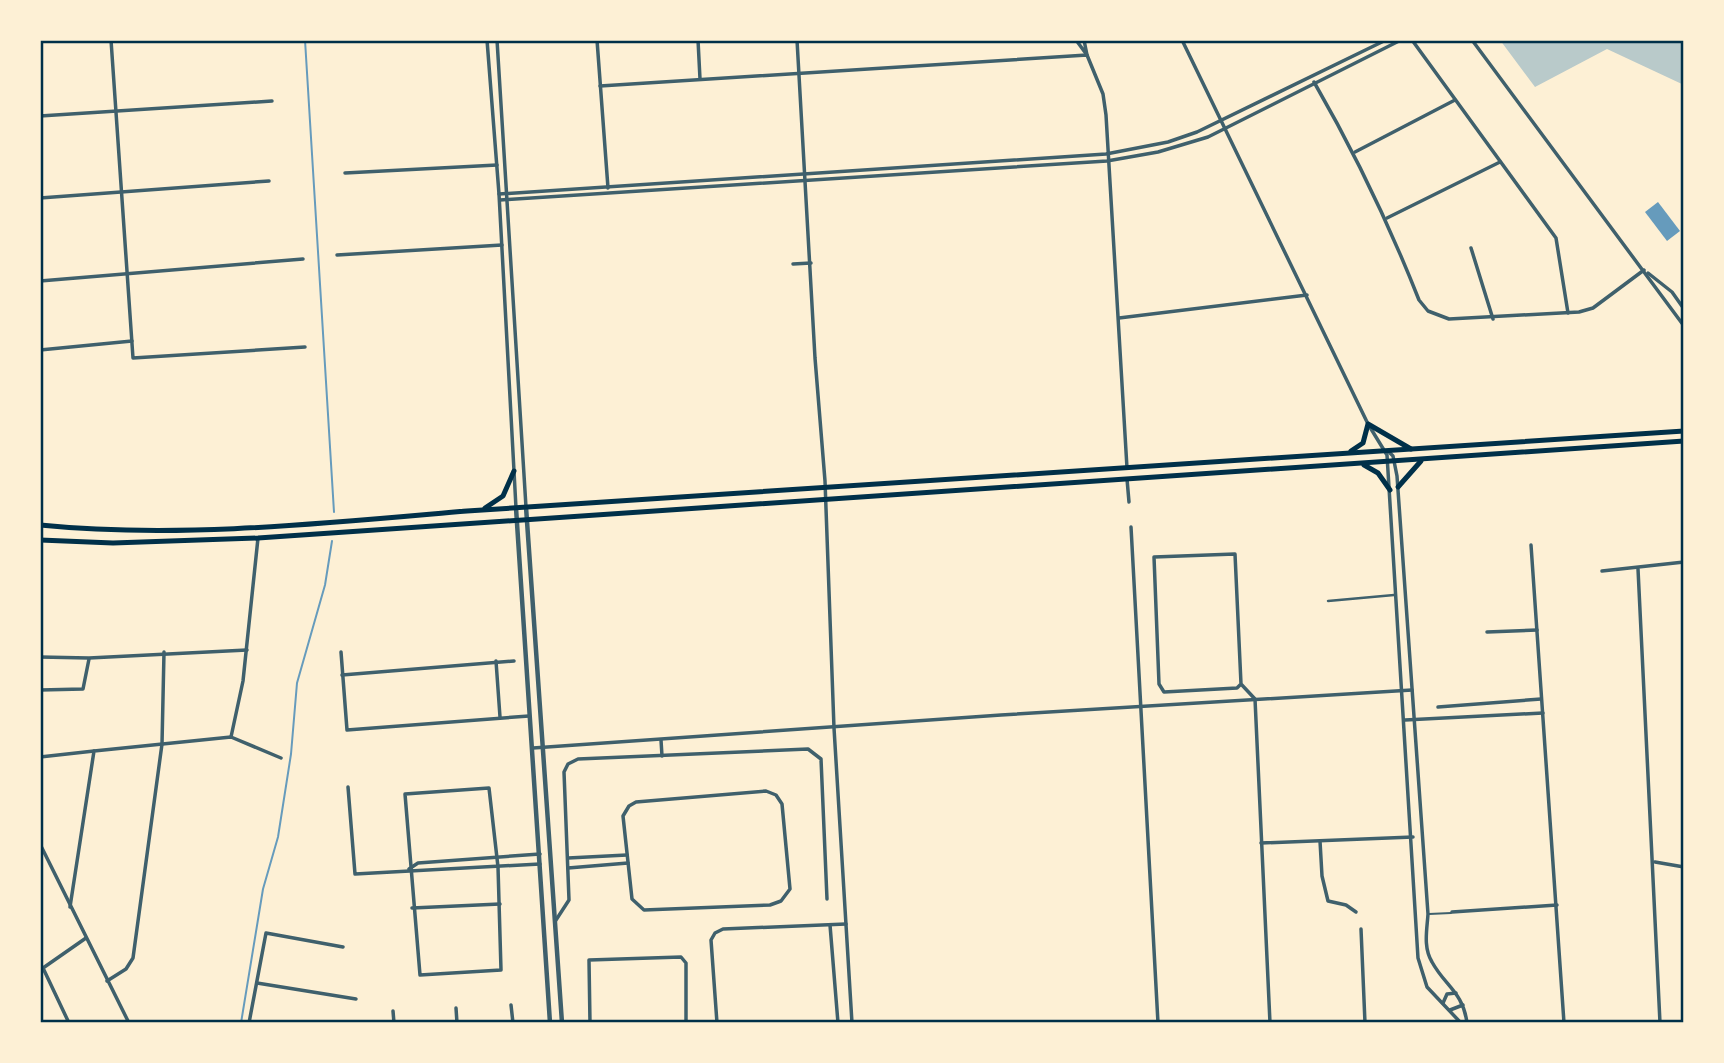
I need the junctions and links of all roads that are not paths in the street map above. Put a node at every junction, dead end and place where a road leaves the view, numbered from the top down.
1 (111, 40) edge
2 (487, 40) edge
3 (497, 40) edge
4 (597, 40) edge
5 (698, 40) edge
6 (797, 40) edge
7 (1084, 40) edge
8 (1182, 40) edge
9 (1386, 40) edge
10 (1401, 40) edge
11 (1412, 40) edge
12 (1472, 40) edge
13 (1076, 42) edge
14 (1087, 55) junction
15 (799, 73) junction
16 (700, 79) junction
17 (1313, 79) junction
18 (600, 86) junction
19 (1455, 100) junction
20 (272, 101) dead end
21 (116, 110) junction
22 (40, 116) edge
23 (1221, 122) junction
24 (1225, 130) junction
25 (1355, 152) junction
26 (1107, 153) junction
27 (1107, 161) junction
28 (1500, 162) junction
29 (497, 165) junction
30 (345, 173) dead end
31 (805, 177) junction
32 (269, 181) dead end
33 (608, 188) junction
34 (122, 192) junction
35 (499, 194) junction
36 (507, 197) junction
37 (40, 198) edge
38 (500, 200) junction
39 (1387, 218) junction
40 (502, 245) junction
41 (1471, 248) dead end
42 (337, 255) dead end
43 (303, 259) dead end
44 (811, 263) junction
45 (793, 264) dead end
46 (1644, 270) junction
47 (127, 274) junction
48 (40, 281) edge
49 (1307, 295) junction
50 (1684, 309) edge
51 (1569, 313) junction
52 (1119, 318) junction
53 (1493, 319) junction
54 (1684, 326) edge
55 (132, 341) junction
56 (305, 347) dead end
57 (40, 349) edge
58 (1368, 424) junction
59 (1684, 431) edge
60 (1684, 441) edge
61 (1414, 450) junction
62 (1387, 451) junction
63 (1346, 454) junction
64 (1426, 459) junction
65 (1391, 461) junction
66 (1361, 463) junction
67 (1127, 468) junction
68 (514, 471) junction
69 (1128, 479) junction
70 (1398, 487) junction
71 (826, 488) junction
72 (1390, 490) junction
73 (826, 499) junction
74 (1129, 502) dead end
75 (526, 507) junction
76 (516, 508) junction
77 (478, 510) junction
78 (517, 520) junction
79 (527, 520) junction
80 (40, 525) edge
81 (1131, 527) dead end
82 (258, 538) junction
83 (40, 540) edge
84 (1531, 545) dead end
85 (1684, 562) edge
86 (1638, 569) junction
87 (1602, 571) dead end
88 (1395, 595) junction
89 (1328, 601) dead end
90 (1537, 630) junction
91 (1487, 632) dead end
92 (247, 650) junction
93 (164, 652) junction
94 (341, 652) dead end
95 (40, 657) edge
96 (89, 658) junction
97 (496, 661) junction
98 (514, 661) dead end
99 (342, 675) junction
100 (1241, 684) junction
101 (40, 690) edge
102 (1412, 690) junction
103 (1402, 691) junction
104 (1542, 698) junction
105 (1255, 699) junction
106 (1139, 707) junction
107 (1438, 707) dead end
108 (1543, 713) junction
109 (530, 716) junction
110 (500, 717) junction
111 (1414, 719) junction
112 (1404, 720) junction
113 (834, 728) junction
114 (231, 737) junction
115 (661, 740) junction
116 (162, 744) junction
117 (533, 748) junction
118 (543, 748) junction
119 (94, 751) junction
120 (662, 756) junction
121 (40, 757) edge
122 (281, 758) dead end
123 (348, 787) dead end
124 (1412, 837) junction
125 (1320, 841) junction
126 (1261, 843) junction
127 (40, 844) edge
128 (540, 854) junction
129 (627, 855) junction
130 (497, 857) junction
131 (568, 858) junction
132 (1654, 862) junction
133 (628, 863) junction
134 (540, 864) junction
135 (498, 867) junction
136 (1684, 867) edge
137 (568, 868) junction
138 (409, 869) junction
139 (827, 899) dead end
140 (500, 904) junction
141 (1557, 905) junction
142 (70, 907) junction
143 (412, 908) junction
144 (1356, 912) dead end
145 (1452, 912) joint
146 (1427, 914) junction
147 (555, 922) junction
148 (846, 924) junction
149 (830, 925) junction
150 (1361, 929) dead end
151 (86, 938) junction
152 (343, 947) dead end
153 (107, 981) junction
154 (257, 983) junction
155 (1458, 993) junction
156 (356, 999) dead end
157 (1443, 1003) junction
158 (511, 1005) dead end
159 (1463, 1005) junction
160 (456, 1008) dead end
161 (1450, 1010) junction
162 (394, 1011) dead end
163 (69, 1023) edge
164 (129, 1023) edge
165 (249, 1023) edge
166 (394, 1023) edge
167 (457, 1023) edge
168 (513, 1023) edge
169 (550, 1023) edge
170 (562, 1023) edge
171 (590, 1023) edge
172 (686, 1023) edge
173 (717, 1023) edge
174 (838, 1023) edge
175 (852, 1023) edge
176 (1158, 1023) edge
177 (1270, 1023) edge
178 (1365, 1023) edge
179 (1461, 1023) edge
180 (1467, 1023) edge
181 (1564, 1023) edge
182 (1660, 1023) edge

1 - 21 street
2 - 29 street
3 - 36 street
4 - 18 street
5 - 16 street
6 - 15 street
7 - 14 street
8 - 23 street
9 - 17 street
10 - 17 street
11 - 19 street
12 - 46 street
13 - 14 street
14 - 15 street
14 - 26 street
15 - 16 street
15 - 31 street
16 - 18 street
17 - 23 street
17 - 24 street
17 - 25 street
18 - 33 street
19 - 25 street
19 - 28 street
20 - 21 street
21 - 22 street
21 - 34 street
23 - 24 street
23 - 26 street
24 - 27 street
24 - 49 street
25 - 39 street
26 - 27 street
26 - 31 street
27 - 31 street
27 - 52 street
28 - 39 street
28 - 51 street
29 - 30 street
29 - 35 street
31 - 33 street
31 - 44 street
32 - 34 street
33 - 36 street
34 - 37 street
34 - 47 street
35 - 36 street
35 - 38 street
36 - 38 street
36 - 75 street
38 - 40 street
39 - 53 street
40 - 42 street
40 - 68 street
41 - 53 street
43 - 47 street
44 - 45 street
44 - 71 street
46 - 50 street
46 - 51 street
46 - 54 street
47 - 48 street
47 - 55 street
49 - 52 street
49 - 58 street
51 - 53 street
52 - 67 street
55 - 56 street
55 - 57 street
58 - 61 main road
58 - 62 street
58 - 63 main road
59 - 61 main road
60 - 64 main road
61 - 62 main road
62 - 63 main road
62 - 65 street
63 - 67 main road
64 - 65 main road
64 - 70 main road
65 - 66 main road
65 - 70 street
65 - 72 street
66 - 69 main road
66 - 72 main road
67 - 71 main road
68 - 76 street
68 - 77 main road
69 - 73 main road
69 - 74 street
70 - 102 street
71 - 73 street
71 - 75 main road
72 - 88 street
73 - 79 main road
73 - 113 street
75 - 76 main road
75 - 79 street
76 - 77 main road
76 - 78 street
77 - 80 main road
78 - 79 main road
78 - 82 main road
78 - 109 street
79 - 118 street
81 - 106 street
82 - 83 main road
82 - 92 street
84 - 90 street
85 - 86 street
86 - 87 street
86 - 132 street
88 - 89 street
88 - 103 street
90 - 91 street
90 - 104 street
92 - 93 street
92 - 114 street
93 - 96 street
93 - 116 street
94 - 99 street
95 - 96 street
96 - 101 street
97 - 98 street
97 - 99 street
97 - 110 street
99 - 110 street
100 - 100 street
100 - 105 street
102 - 103 street
102 - 111 street
103 - 105 street
103 - 112 street
104 - 107 street
104 - 108 street
105 - 106 street
105 - 126 street
106 - 113 street
106 - 176 street
108 - 111 street
108 - 141 street
109 - 110 street
109 - 117 street
111 - 112 street
111 - 146 street
112 - 124 street
113 - 115 street
113 - 148 street
114 - 116 street
114 - 122 street
115 - 118 street
115 - 120 street
116 - 119 street
116 - 153 street
117 - 118 street
117 - 128 street
118 - 147 street
119 - 121 street
119 - 142 street
120 - 131 street
120 - 139 street
123 - 138 street
124 - 125 street
124 - 157 street
125 - 126 street
125 - 144 street
126 - 177 street
127 - 142 street
128 - 130 street
128 - 134 street
129 - 131 street
129 - 133 street
129 - 133 street
130 - 135 street
130 - 138 street
130 - 138 street
131 - 137 street
132 - 136 street
132 - 182 street
133 - 137 street
134 - 135 street
134 - 169 street
135 - 138 street
135 - 140 street
137 - 147 street
138 - 143 street
140 - 143 street
140 - 143 street
141 - 145 street
141 - 181 street
142 - 151 street
145 - 146 lane
146 - 155 street
147 - 170 street
148 - 149 street
148 - 175 street
149 - 173 street
149 - 174 street
150 - 178 street
151 - 153 street
151 - 163 street
152 - 154 street
153 - 164 street
154 - 156 street
154 - 165 street
155 - 157 street
155 - 159 street
157 - 161 street
158 - 168 street
159 - 161 street
159 - 180 street
160 - 167 street
161 - 179 street
162 - 166 street
171 - 172 street

